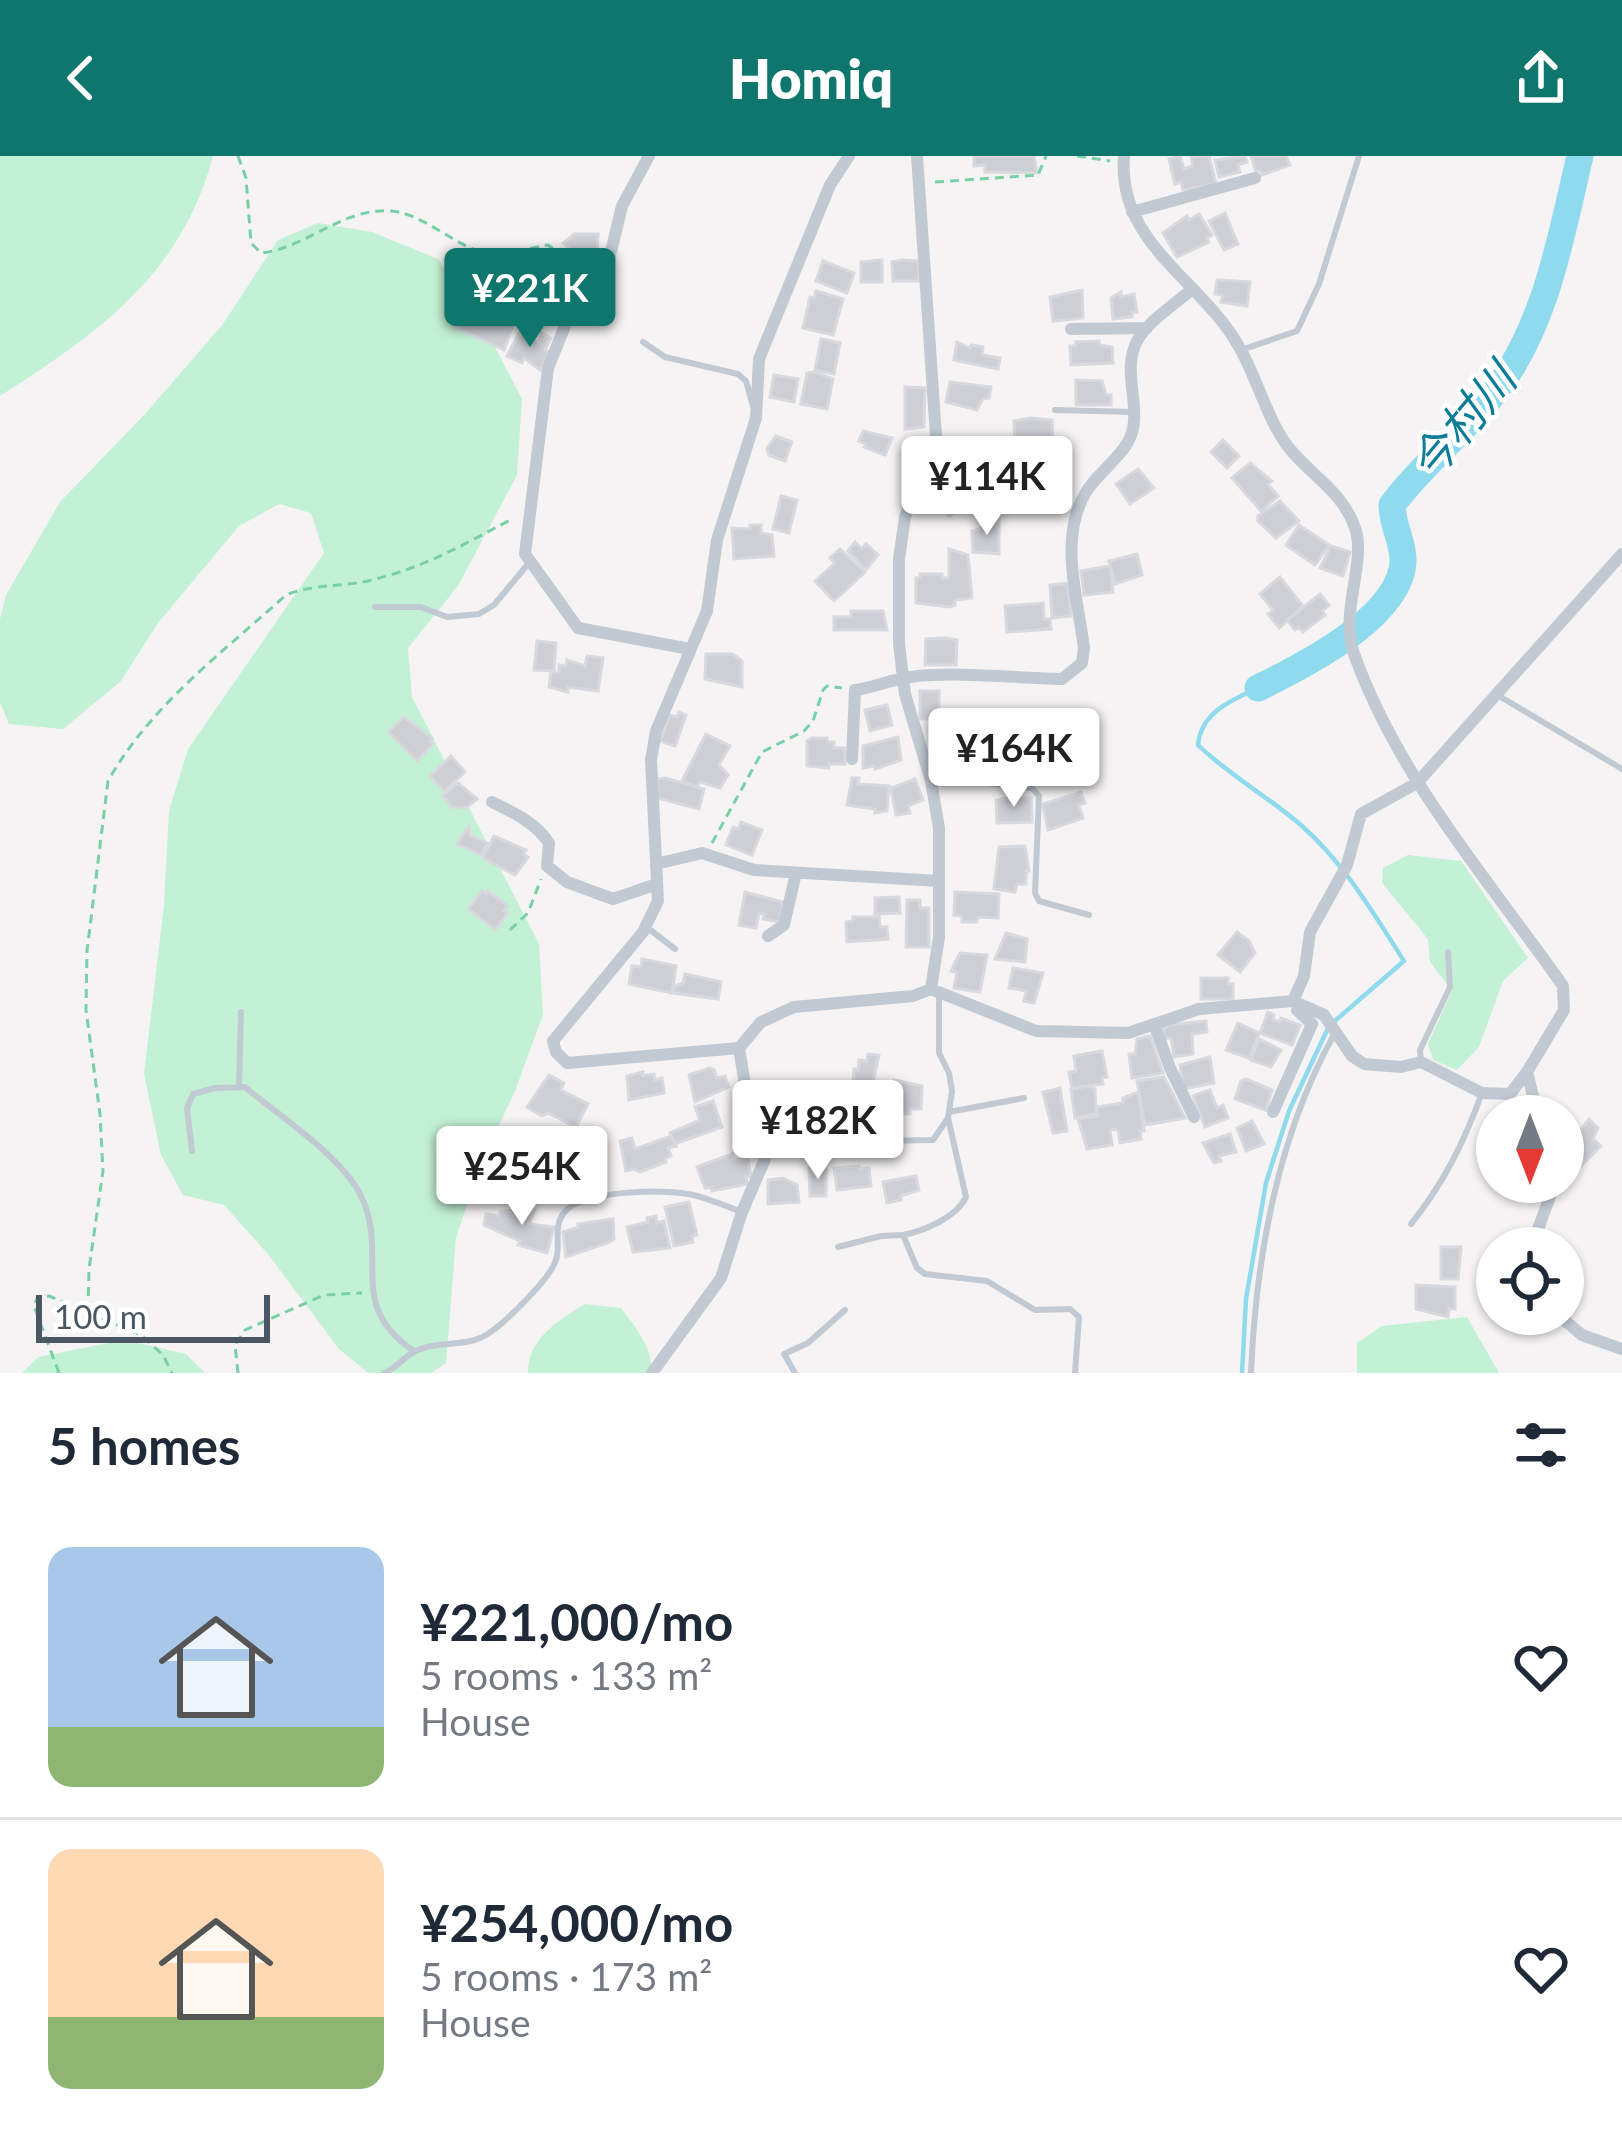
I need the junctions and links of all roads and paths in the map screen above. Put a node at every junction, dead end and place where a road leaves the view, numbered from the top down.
1 (238, 156) edge
2 (649, 156) edge
3 (849, 156) edge
4 (917, 156) edge
5 (1046, 156) edge
6 (1076, 156) edge
7 (1359, 156) edge
8 (1124, 159) edge
9 (1255, 178) dead end
10 (920, 183) junction
11 (1132, 212) junction
12 (596, 284) junction
13 (1191, 290) junction
14 (1149, 328) junction
15 (1071, 329) dead end
16 (643, 342) dead end
17 (1241, 350) junction
18 (1055, 410) dead end
19 (1132, 412) junction
20 (756, 416) junction
21 (528, 511) junction
22 (1622, 554) edge
23 (530, 561) junction
24 (375, 607) dead end
25 (689, 649) junction
26 (903, 678) junction
27 (855, 690) junction
28 (1496, 694) junction
29 (852, 759) dead end
30 (1622, 769) edge
31 (930, 776) junction
32 (1417, 782) junction
33 (492, 802) dead end
34 (702, 853) junction
35 (656, 864) junction
36 (547, 866) junction
37 (796, 873) junction
38 (939, 881) junction
39 (657, 884) junction
40 (1089, 915) dead end
41 (646, 926) junction
42 (510, 930) dead end
43 (769, 936) dead end
44 (675, 949) dead end
45 (1448, 952) dead end
46 (935, 991) junction
47 (1296, 1003) junction
48 (241, 1012) dead end
49 (1154, 1024) junction
50 (1336, 1030) junction
51 (740, 1048) junction
52 (1421, 1062) junction
53 (1527, 1072) junction
54 (239, 1087) junction
55 (1482, 1094) junction
56 (1533, 1095) edge
57 (1024, 1098) dead end
58 (1273, 1112) dead end
59 (949, 1115) junction
60 (1194, 1117) dead end
61 (767, 1143) junction
62 (192, 1151) dead end
63 (742, 1212) junction
64 (1411, 1224) dead end
65 (903, 1235) junction
66 (838, 1247) dead end
67 (370, 1292) junction
68 (845, 1310) dead end
69 (88, 1311) junction
70 (1582, 1335) edge
71 (1622, 1349) edge
72 (414, 1351) junction
73 (59, 1373) edge
74 (172, 1373) edge
75 (238, 1373) edge
76 (384, 1373) edge
77 (652, 1373) edge
78 (794, 1373) edge
79 (1075, 1373) edge
80 (1251, 1373) edge

1 - 12 path
2 - 12 street
3 - 20 street
4 - 10 street
5 - 10 path
6 - 8 path
7 - 17 lane
8 - 11 street
9 - 11 street
10 - 26 street
11 - 13 street
12 - 21 street
13 - 14 street
13 - 17 street
14 - 15 street
14 - 19 street
16 - 20 lane
17 - 32 street
18 - 19 lane
19 - 26 street
20 - 25 street
21 - 23 street
21 - 69 path
22 - 28 street
23 - 24 lane
23 - 25 street
25 - 35 street
26 - 27 street
26 - 31 street
27 - 29 street
27 - 34 path
28 - 30 lane
28 - 32 street
31 - 38 street
31 - 40 lane
32 - 47 street
32 - 53 street
33 - 36 street
34 - 35 street
34 - 37 street
35 - 39 street
36 - 39 street
36 - 42 path
37 - 38 street
37 - 43 street
38 - 46 street
39 - 41 street
41 - 44 lane
41 - 51 street
45 - 52 lane
46 - 49 street
46 - 51 street
46 - 59 lane
47 - 49 street
47 - 50 street
47 - 58 street
48 - 54 lane
49 - 60 street
50 - 52 street
50 - 80 lane
51 - 61 street
52 - 55 street
53 - 55 street
53 - 56 street
54 - 62 lane
54 - 67 lane
55 - 64 lane
57 - 59 lane
59 - 61 lane
59 - 65 lane
61 - 63 street
63 - 72 lane
63 - 77 street
65 - 66 lane
65 - 79 lane
67 - 72 lane
67 - 75 path
68 - 78 lane
69 - 73 path
69 - 74 path
70 - 71 street
72 - 76 lane

